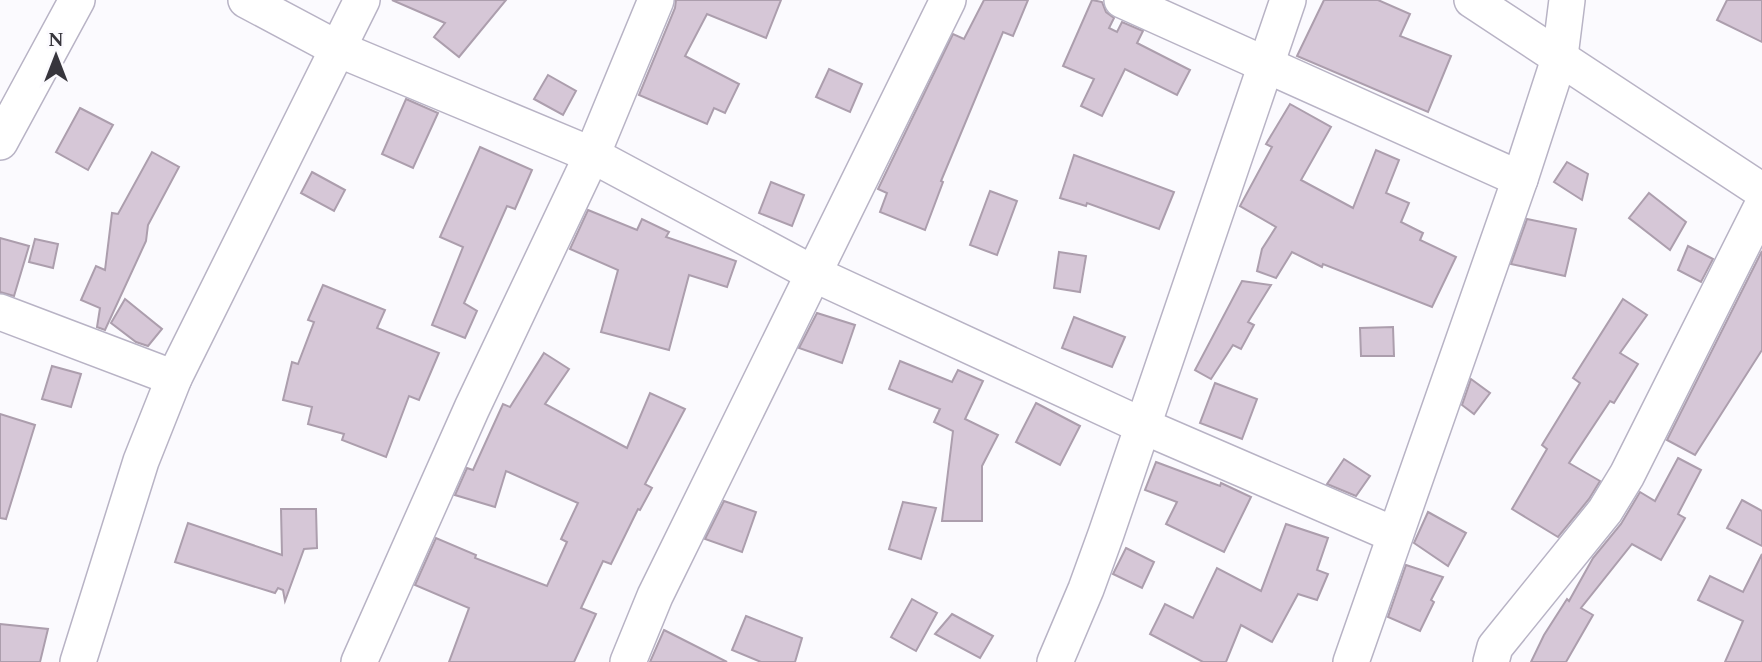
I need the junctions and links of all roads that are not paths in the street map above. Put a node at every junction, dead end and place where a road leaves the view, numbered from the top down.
1 (77, 0) edge
2 (246, 0) edge
3 (362, 0) edge
4 (656, 0) edge
5 (948, 0) edge
6 (1122, 0) edge
7 (1288, 0) edge
8 (1472, 0) edge
9 (1567, 0) edge
10 (338, 49) junction
11 (1560, 56) junction
12 (1265, 66) junction
13 (0, 142) edge
14 (592, 155) junction
15 (1520, 179) junction
16 (1762, 191) edge
17 (1762, 206) edge
18 (814, 274) junction
19 (0, 312) edge
20 (174, 378) junction
21 (1143, 426) junction
22 (1395, 535) junction
23 (78, 662) edge
24 (359, 662) edge
25 (628, 662) edge
26 (1055, 662) edge
27 (1351, 662) edge
28 (1491, 662) edge

1 - 13 street
2 - 10 street
3 - 10 street
4 - 14 street
5 - 18 street
6 - 12 street
7 - 12 street
8 - 11 street
9 - 11 street
10 - 14 street
10 - 20 street
11 - 15 street
11 - 16 street
12 - 15 street
12 - 21 street
14 - 18 street
14 - 24 street
15 - 22 street
17 - 28 street
18 - 21 street
18 - 25 street
19 - 20 street
20 - 23 street
21 - 22 street
21 - 26 street
22 - 27 street

